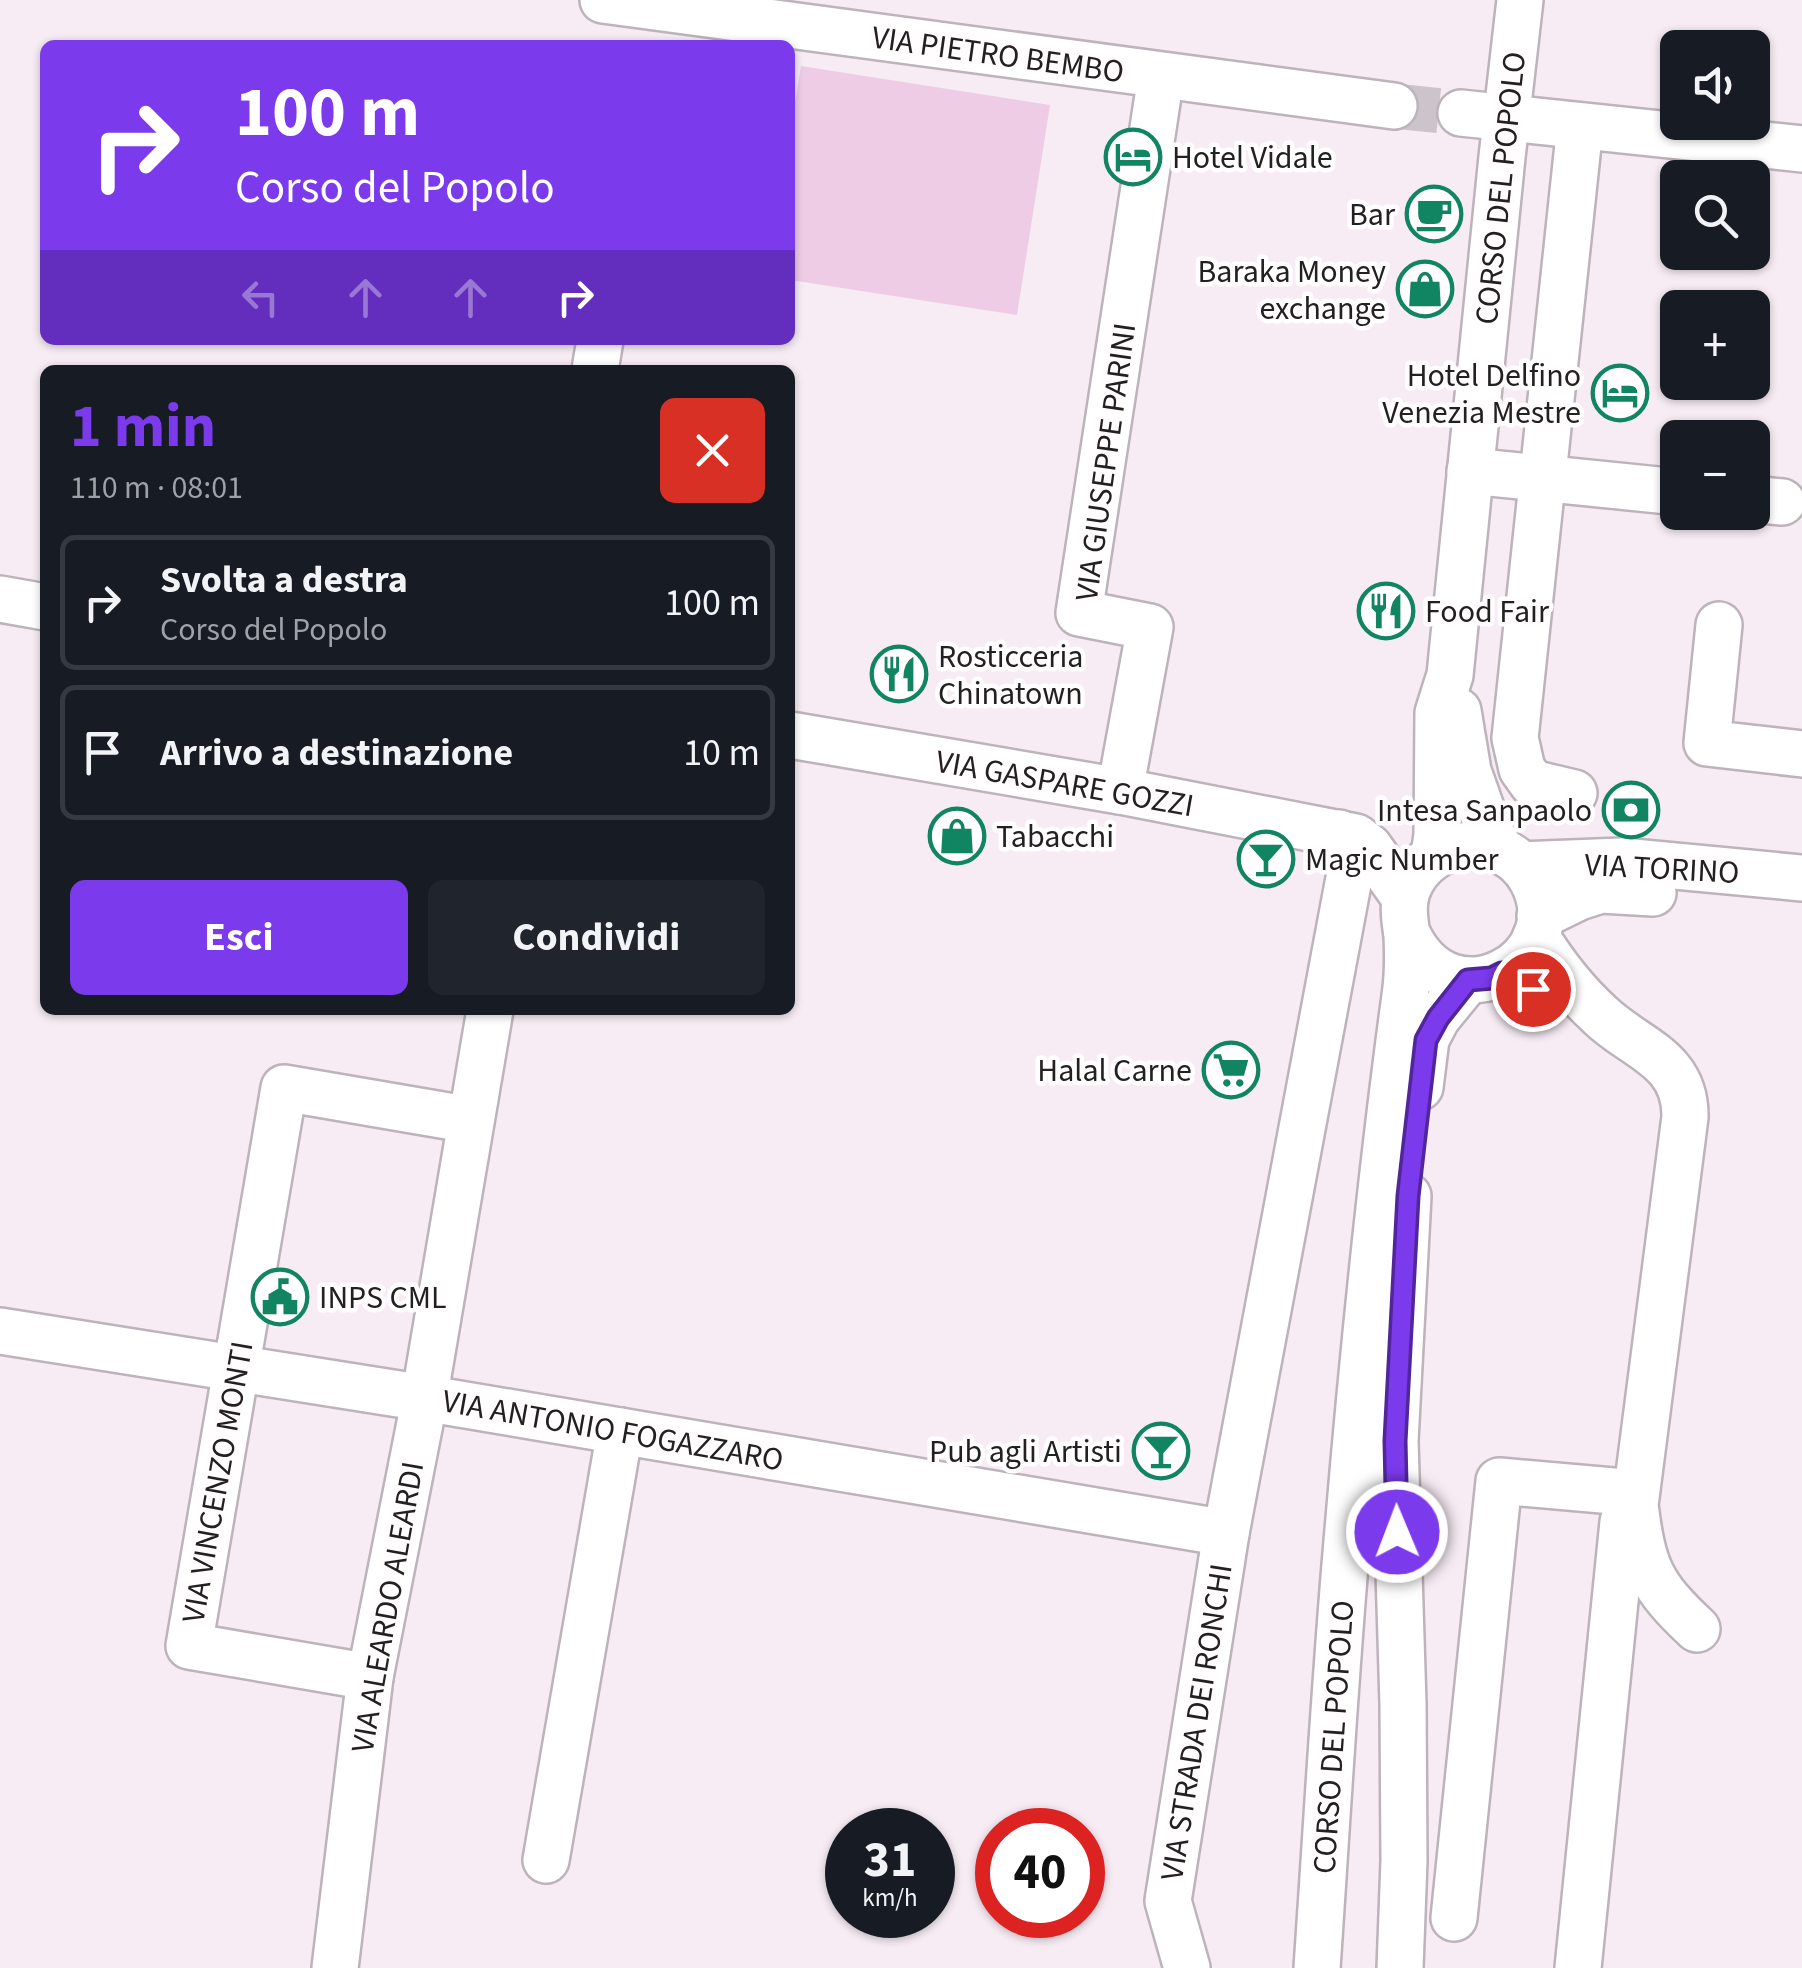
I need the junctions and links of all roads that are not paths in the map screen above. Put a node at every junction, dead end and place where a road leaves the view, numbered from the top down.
1 (603, 0) edge
2 (1520, 0) edge
3 (653, 17) edge
4 (1160, 76) junction
5 (1394, 106) tunnel mouth
6 (1461, 113) tunnel mouth
7 (1506, 119) junction
8 (1580, 126) junction
9 (1802, 149) edge
10 (1470, 471) junction
11 (1541, 479) junction
12 (1660, 490) edge
13 (0, 599) edge
14 (40, 605) edge
15 (1719, 625) dead end
16 (1450, 675) junction
17 (795, 735) edge
18 (1802, 754) edge
19 (1120, 792) junction
20 (1574, 793) dead end
21 (1339, 833) junction
22 (1434, 856) junction
23 (1510, 858) junction
24 (1802, 878) edge
25 (1802, 907) edge
26 (1406, 916) junction
27 (1538, 926) junction
28 (1486, 977) junction
29 (489, 1015) edge
30 (1604, 1020) junction
31 (471, 1120) junction
32 (0, 1331) edge
33 (236, 1369) junction
34 (424, 1398) junction
35 (620, 1431) junction
36 (1635, 1499) junction
37 (1226, 1533) junction
38 (1697, 1629) dead end
39 (370, 1677) junction
40 (546, 1860) dead end
41 (1454, 1918) dead end
42 (335, 1968) edge
43 (1187, 1968) edge
44 (1317, 1968) edge
45 (1400, 1968) edge
46 (1578, 1968) edge

1 - 3 street, VIA PIETRO BEMBO
2 - 7 street, CORSO DEL POPOLO
3 - 4 street, VIA PIETRO BEMBO
4 - 5 street, VIA PIETRO BEMBO
4 - 19 street, VIA GIUSEPPE PARINI
6 - 7 street
7 - 8 street
7 - 10 street, CORSO DEL POPOLO
8 - 9 street
8 - 11 street
10 - 11 street
10 - 16 street, CORSO DEL POPOLO
11 - 12 street
11 - 20 street
13 - 14 street
15 - 18 street
16 - 22 street, CORSO DEL POPOLO
16 - 23 street, CORSO DEL POPOLO
17 - 19 street, VIA GASPARE GOZZI
19 - 21 street, VIA GASPARE GOZZI
21 - 26 street
21 - 37 street, VIA STRADA DEI RONCHI
22 - 23 street
22 - 26 street
23 - 24 street, VIA TORINO
23 - 27 street, CORSO DEL POPOLO
25 - 27 street, VIA TORINO
26 - 28 street
26 - 44 street, CORSO DEL POPOLO
27 - 28 street, CORSO DEL POPOLO
27 - 30 street
28 - 30 street
28 - 45 street, CORSO DEL POPOLO
29 - 31 street, VIA ALEARDO ALEARDI
30 - 36 street
31 - 33 street, VIA VINCENZO MONTI
31 - 34 street, VIA ALEARDO ALEARDI
32 - 33 street, VIA ANTONIO FOGAZZARO
33 - 34 street, VIA ANTONIO FOGAZZARO
33 - 39 street, VIA VINCENZO MONTI
34 - 35 street, VIA ANTONIO FOGAZZARO
34 - 39 street, VIA ALEARDO ALEARDI
35 - 37 street, VIA ANTONIO FOGAZZARO
35 - 40 street
36 - 38 street
36 - 41 street
36 - 46 street
37 - 43 street, VIA STRADA DEI RONCHI
39 - 42 street, VIA ALEARDO ALEARDI

